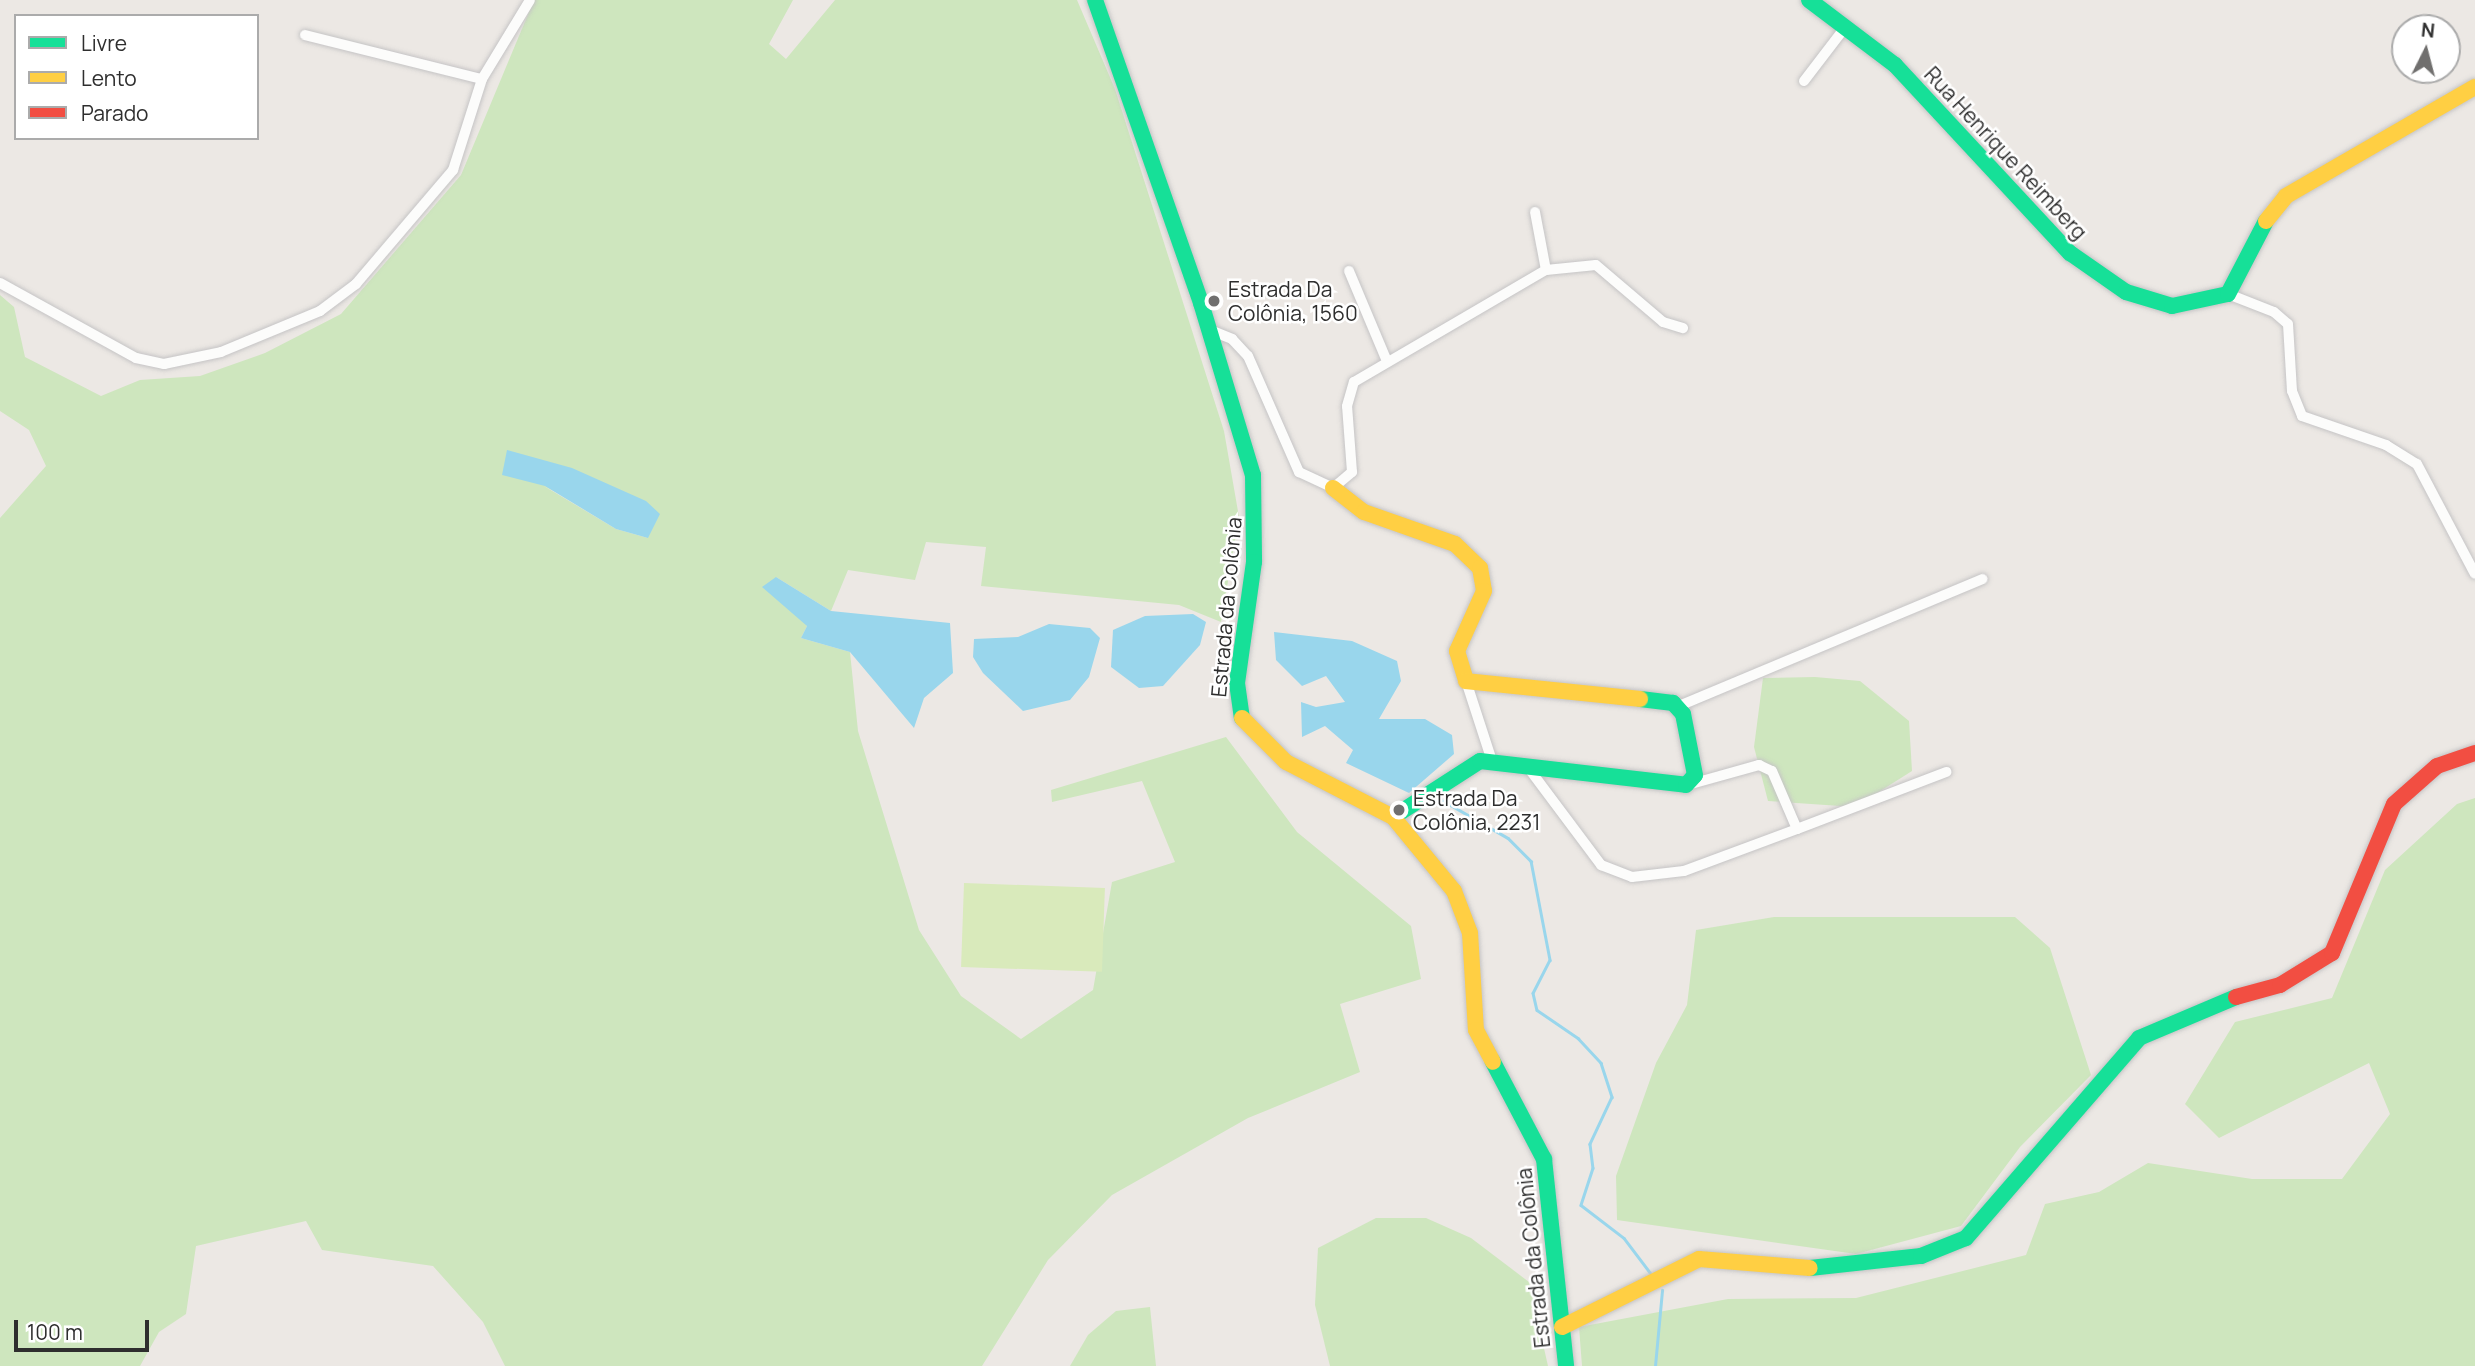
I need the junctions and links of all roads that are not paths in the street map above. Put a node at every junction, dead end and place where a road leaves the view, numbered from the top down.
1 (530, 0) edge
2 (1095, 0) edge
3 (1809, 0) edge
4 (1846, 26) junction
5 (304, 35) dead end
6 (482, 79) junction
7 (1804, 81) dead end
8 (2475, 87) edge
9 (1535, 212) dead end
10 (1546, 270) junction
11 (1349, 271) dead end
12 (0, 283) edge
13 (2228, 294) junction
14 (1683, 328) dead end
15 (1210, 330) junction
16 (1386, 359) junction
17 (1333, 488) junction
18 (2475, 573) edge
19 (1982, 579) dead end
20 (1466, 681) junction
21 (1679, 706) junction
22 (2475, 753) edge
23 (1492, 761) junction
24 (1527, 766) junction
25 (1946, 772) dead end
26 (1691, 784) junction
27 (1393, 817) junction
28 (1797, 829) junction
29 (1562, 1327) junction
30 (1566, 1366) edge

1 - 6 street
2 - 15 street, Estrada da Colônia
3 - 4 street, Rua Henrique Reimberg
4 - 7 street
4 - 13 street, Rua Henrique Reimberg
5 - 6 street
6 - 12 street
8 - 13 street
9 - 10 street
10 - 14 street
10 - 16 street
11 - 16 street
13 - 18 street
15 - 17 street
15 - 27 street, Estrada da Colônia
16 - 17 street
17 - 20 street
19 - 21 street
20 - 21 street
20 - 23 street
21 - 26 street
22 - 29 street
23 - 24 street
23 - 27 street
24 - 26 street
24 - 28 street
25 - 28 street
26 - 28 street
27 - 29 street, Estrada da Colônia
29 - 30 street, Estrada da Colônia

